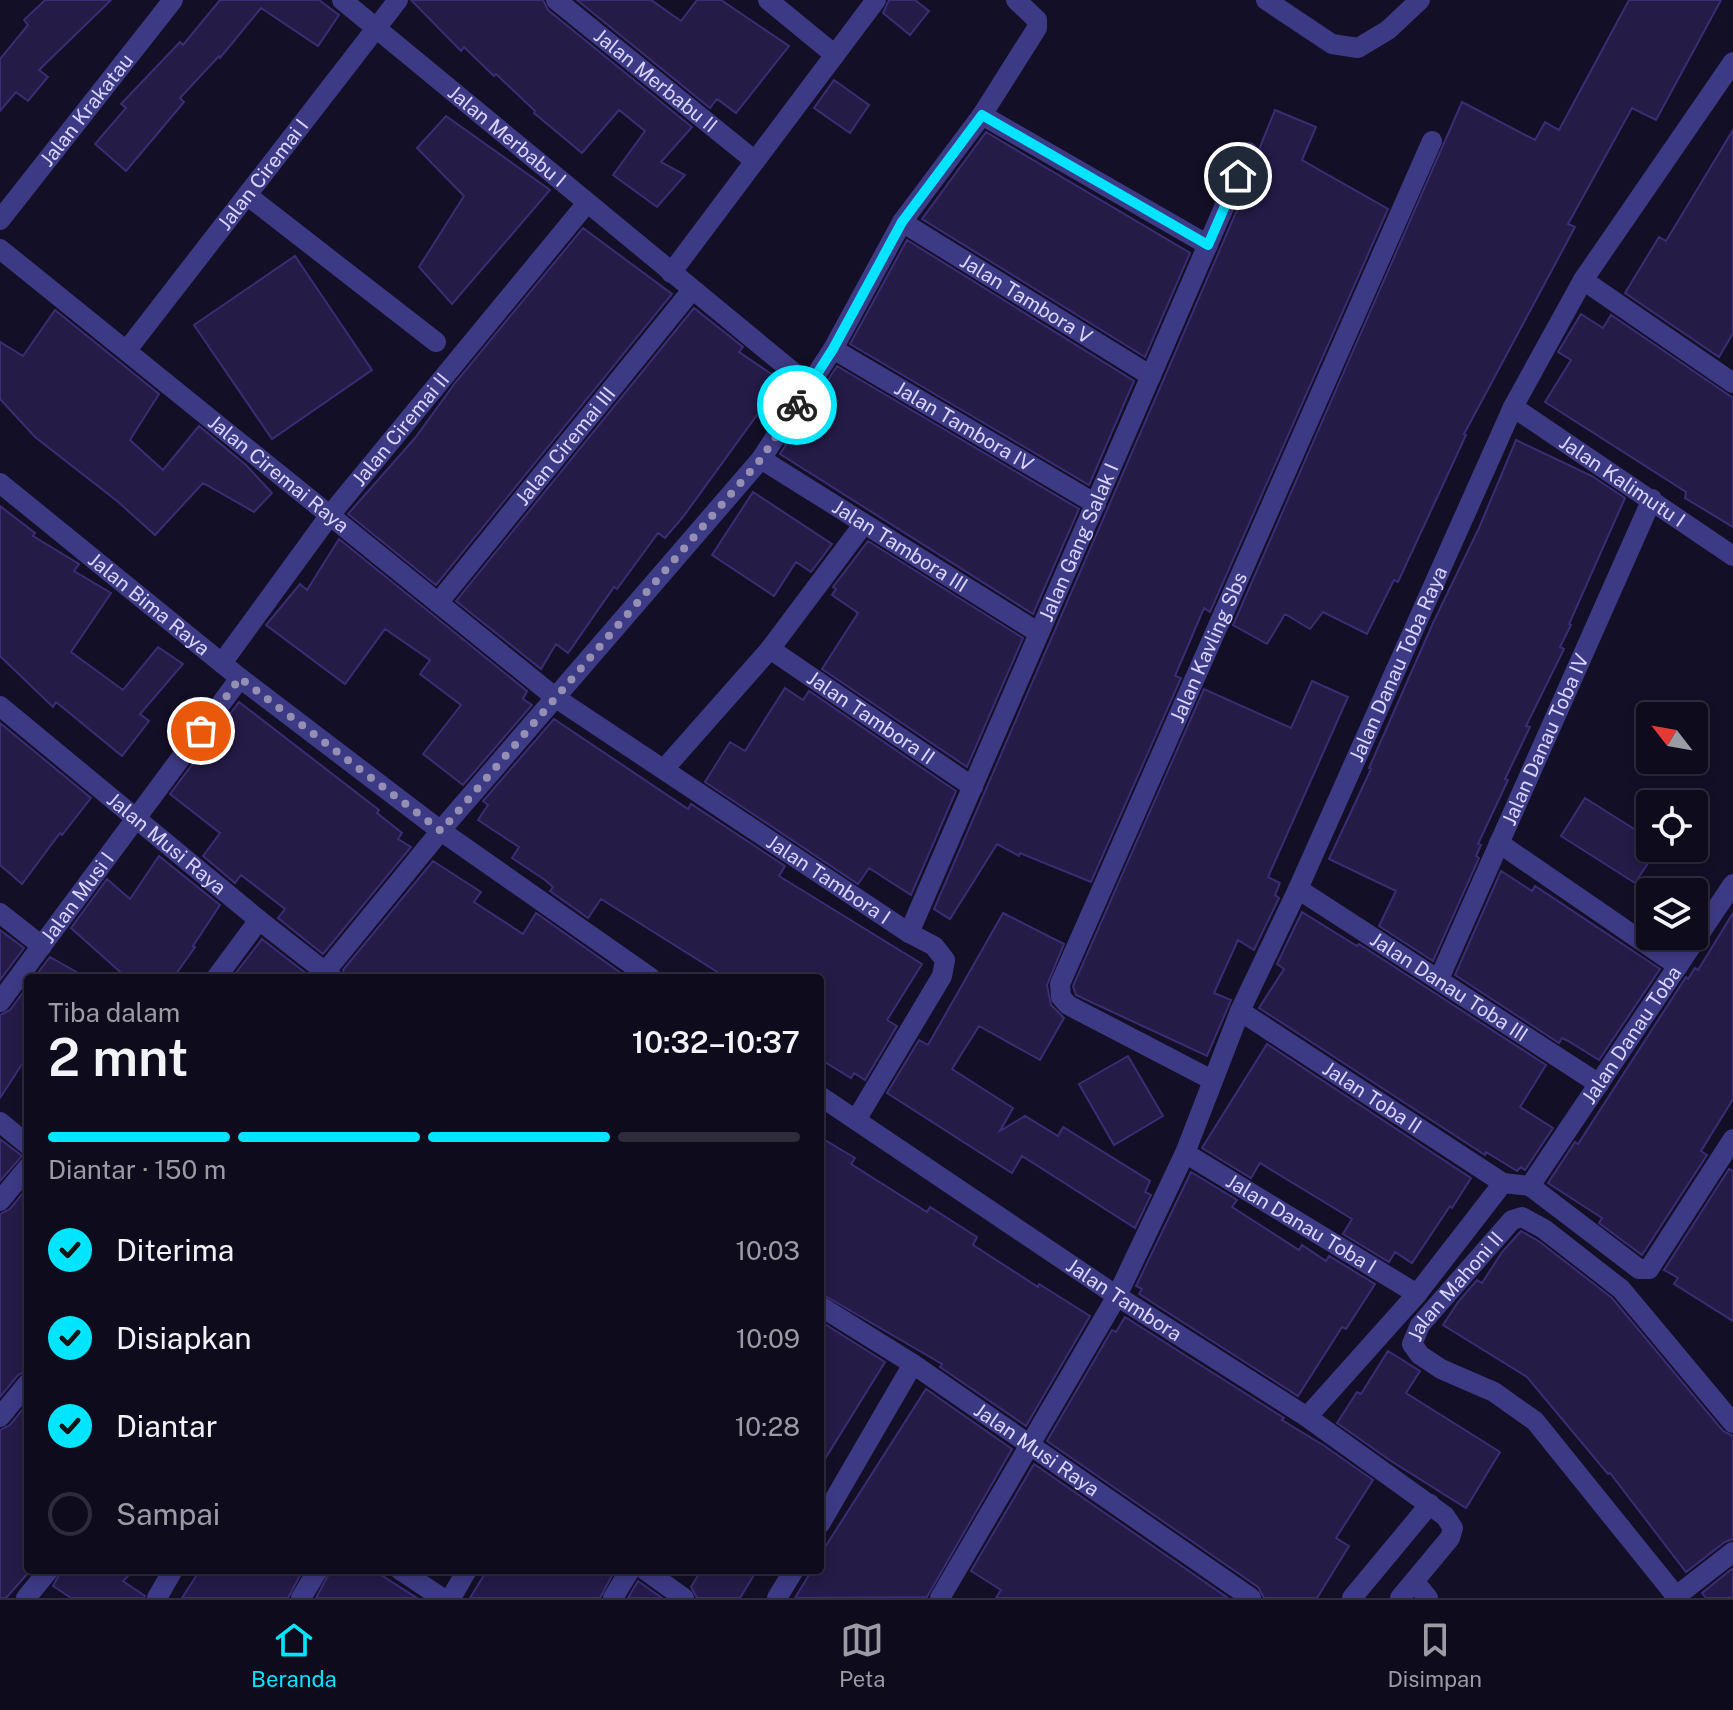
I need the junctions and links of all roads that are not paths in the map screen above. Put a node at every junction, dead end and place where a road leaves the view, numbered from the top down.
1 (173, 0) edge
2 (342, 0) edge
3 (398, 0) edge
4 (556, 0) edge
5 (768, 0) edge
6 (876, 0) edge
7 (1016, 0) edge
8 (1266, 0) edge
9 (1420, 0) edge
10 (376, 28) junction
11 (835, 55) junction
12 (1733, 62) edge
13 (982, 115) junction
14 (1432, 141) dead end
15 (1248, 152) dead end
16 (755, 161) junction
17 (248, 196) junction
18 (587, 203) junction
19 (0, 220) edge
20 (902, 222) junction
21 (1208, 245) junction
22 (0, 249) edge
23 (671, 273) junction
24 (1583, 280) junction
25 (692, 290) junction
26 (436, 342) dead end
27 (833, 349) junction
28 (127, 350) junction
29 (1730, 375) edge
30 (1151, 376) junction
31 (810, 386) junction
32 (1513, 407) junction
33 (761, 459) junction
34 (0, 483) edge
35 (1652, 499) junction
36 (1096, 504) junction
37 (330, 515) junction
38 (863, 525) junction
39 (1733, 556) edge
40 (438, 603) junction
41 (1039, 633) junction
42 (770, 649) junction
43 (222, 663) junction
44 (240, 678) junction
45 (556, 698) junction
46 (0, 706) edge
47 (664, 769) junction
48 (973, 787) junction
49 (137, 819) junction
50 (441, 831) junction
51 (1499, 843) junction
52 (1733, 884) edge
53 (1298, 889) junction
54 (0, 913) edge
55 (259, 920) junction
56 (909, 933) junction
57 (42, 946) junction
58 (1678, 966) junction
59 (219, 974) edge
60 (328, 974) edge
61 (330, 974) edge
62 (645, 974) edge
63 (1439, 979) junction
64 (0, 1002) edge
65 (1240, 1011) junction
66 (1212, 1080) junction
67 (1599, 1084) junction
68 (824, 1099) edge
69 (856, 1120) junction
70 (0, 1122) edge
71 (1733, 1139) edge
72 (24, 1142) edge
73 (1185, 1153) junction
74 (24, 1172) edge
75 (1503, 1183) junction
76 (1530, 1186) junction
77 (0, 1201) edge
78 (1417, 1294) junction
79 (1117, 1296) junction
80 (824, 1308) edge
81 (913, 1364) junction
82 (24, 1388) edge
83 (0, 1417) edge
84 (1307, 1417) junction
85 (1733, 1423) edge
86 (1030, 1447) junction
87 (1430, 1504) junction
88 (824, 1517) edge
89 (1733, 1552) edge
90 (46, 1574) edge
91 (171, 1574) edge
92 (316, 1574) edge
93 (406, 1574) edge
94 (465, 1574) edge
95 (628, 1574) edge
96 (651, 1574) edge
97 (792, 1574) edge
98 (1422, 1590) edge
99 (948, 1595) edge
100 (1675, 1597) edge
101 (26, 1598) edge
102 (157, 1598) edge
103 (301, 1598) edge
104 (442, 1598) edge
105 (451, 1598) edge
106 (613, 1598) edge
107 (684, 1598) edge
108 (777, 1598) edge
109 (1251, 1598) edge
110 (1352, 1598) edge
111 (1400, 1598) edge

1 - 19 street, Jalan Krakatau
2 - 10 street, Jalan Merbabu I
3 - 10 street, Jalan Ciremai I
4 - 16 street, Jalan Merbabu II
5 - 11 street
6 - 11 street
7 - 13 street
8 - 9 street
10 - 17 street, Jalan Ciremai I
10 - 18 street, Jalan Merbabu I
11 - 16 street
12 - 24 street, Jalan Danau Toba Raya
13 - 20 street
13 - 21 street
14 - 66 street, Jalan Kavling Sbs
15 - 21 street, Jalan Gang Salak I
16 - 23 street
17 - 26 street
17 - 28 street, Jalan Ciremai I
18 - 23 street, Jalan Merbabu I
18 - 37 street, Jalan Ciremai II
20 - 27 street
20 - 30 street, Jalan Tambora V
21 - 30 street, Jalan Gang Salak I
22 - 28 street, Jalan Ciremai Raya
23 - 25 street, Jalan Merbabu I
24 - 29 street
24 - 32 street, Jalan Danau Toba Raya
25 - 31 street, Jalan Merbabu I
25 - 40 street, Jalan Ciremai III
27 - 31 street
27 - 36 street, Jalan Tambora IV
28 - 37 street, Jalan Ciremai Raya
30 - 36 street, Jalan Gang Salak I
31 - 33 street
32 - 35 street, Jalan Kalimutu I
32 - 53 street, Jalan Danau Toba Raya
33 - 38 street, Jalan Tambora III
33 - 45 street
34 - 43 street, Jalan Bima Raya
35 - 39 street, Jalan Kalimutu I
35 - 51 street, Jalan Danau Toba IV
36 - 41 street, Jalan Gang Salak I
37 - 40 street, Jalan Ciremai Raya
37 - 43 street, Jalan Ciremai II
38 - 41 street, Jalan Tambora III
38 - 42 street
40 - 45 street, Jalan Ciremai Raya
41 - 48 street, Jalan Gang Salak I
42 - 47 street
42 - 48 street, Jalan Tambora II
43 - 44 street, Jalan Bima Raya
44 - 49 street, Jalan Musi I
44 - 50 street, Jalan Bima Raya
45 - 47 street, Jalan Tambora I
45 - 50 street
46 - 49 street, Jalan Musi Raya
47 - 56 street, Jalan Tambora I
48 - 56 street, Jalan Gang Salak I
49 - 55 street, Jalan Musi Raya
49 - 57 street, Jalan Musi I
50 - 61 street
50 - 62 street, Jalan Bima Raya
51 - 58 street
51 - 63 street, Jalan Danau Toba IV
52 - 58 street, Jalan Danau Toba
53 - 63 street, Jalan Danau Toba III
53 - 65 street, Jalan Danau Toba Raya
54 - 57 street
55 - 59 street
55 - 60 street, Jalan Musi Raya
56 - 69 street, Jalan Tambora I
57 - 64 street, Jalan Musi I
58 - 67 street, Jalan Danau Toba
63 - 67 street, Jalan Danau Toba III
65 - 66 street, Jalan Danau Toba Raya
65 - 75 street, Jalan Toba II
66 - 73 street, Jalan Danau Toba Raya
67 - 76 street, Jalan Danau Toba
68 - 69 street, Jalan Tambora
69 - 79 street, Jalan Tambora
70 - 72 street
71 - 76 street
73 - 78 street, Jalan Danau Toba I
73 - 79 street, Jalan Danau Toba Raya
74 - 77 street
75 - 76 street
75 - 78 street
78 - 84 street
79 - 84 street, Jalan Tambora
79 - 86 street, Jalan Danau Toba Raya
80 - 81 street, Jalan Musi Raya
81 - 86 street, Jalan Musi Raya
81 - 88 street
82 - 83 street
84 - 87 street, Jalan Tambora
85 - 100 street, Jalan Mahoni II
86 - 99 street, Jalan Danau Toba Raya
86 - 109 street, Jalan Musi Raya
87 - 98 street
87 - 110 street
89 - 100 street
90 - 101 street
91 - 102 street
92 - 103 street
93 - 104 street
94 - 105 street
95 - 106 street
96 - 107 street
97 - 108 street
98 - 111 street

